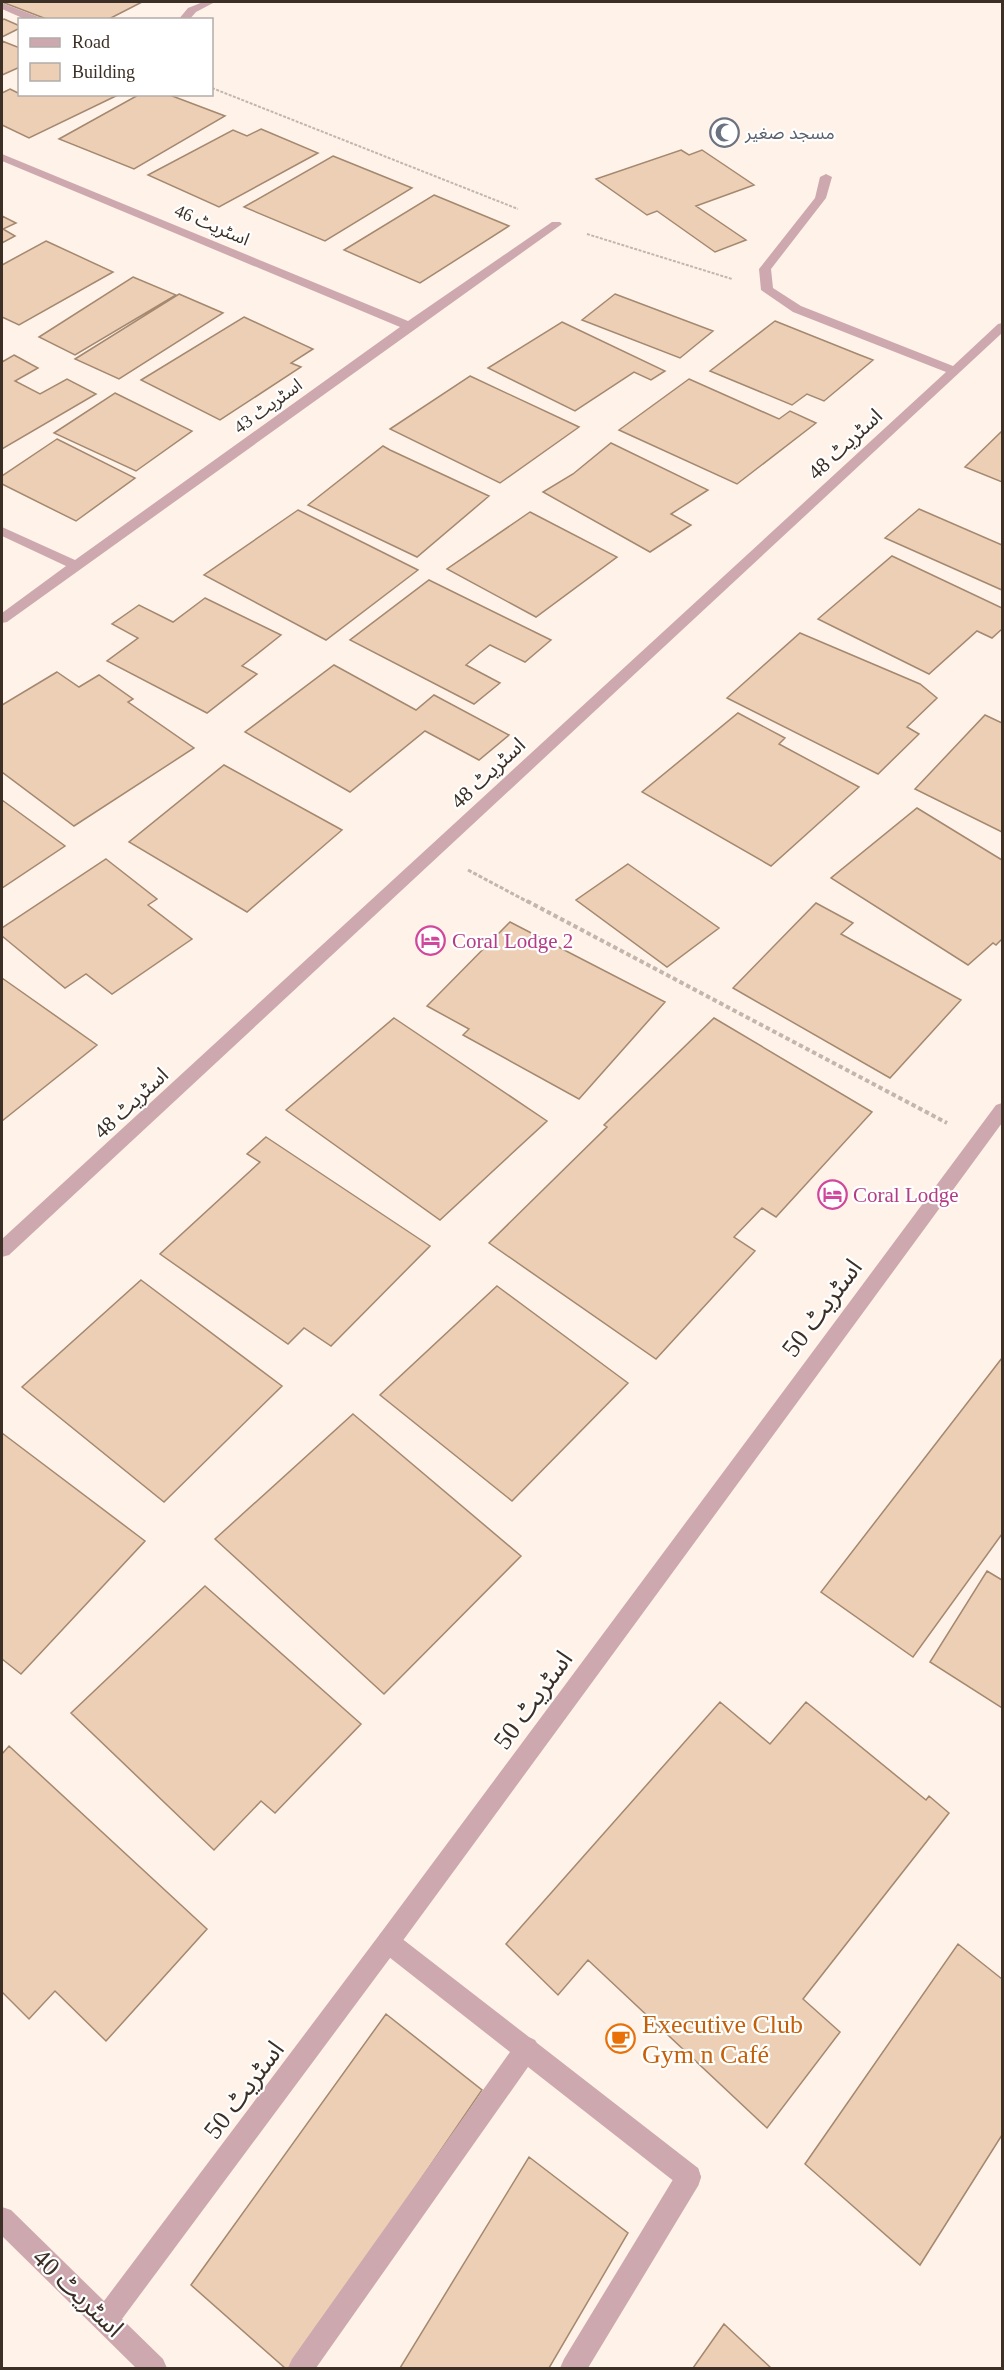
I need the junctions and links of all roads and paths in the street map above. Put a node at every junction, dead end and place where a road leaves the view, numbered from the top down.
1 (210, 2) edge
2 (2, 6) edge
3 (32, 18) edge
4 (185, 18) edge
5 (213, 88) edge
6 (2, 157) edge
7 (826, 177) dead end
8 (556, 224) junction
9 (767, 290) junction
10 (409, 326) junction
11 (1002, 327) edge
12 (955, 371) junction
13 (2, 531) edge
14 (76, 566) junction
15 (2, 619) edge
16 (434, 852) junction
17 (1002, 1110) edge
18 (980, 1140) junction
19 (2, 1250) edge
20 (388, 1942) junction
21 (526, 2048) junction
22 (2, 2218) edge
23 (105, 2319) junction
24 (154, 2368) edge
25 (301, 2368) edge
26 (573, 2368) edge

1 - 4 street
2 - 3 street
5 - 8 path
6 - 10 street, اسٹریٹ 46
7 - 9 street
8 - 9 path
8 - 10 street, اسٹریٹ 43
9 - 12 street
10 - 14 street, اسٹریٹ 43
11 - 12 street, اسٹریٹ 48
12 - 16 street, اسٹریٹ 48
13 - 14 street
14 - 15 street, اسٹریٹ 43
16 - 18 path
16 - 19 street, اسٹریٹ 48
17 - 18 street, اسٹریٹ 50
18 - 20 street, اسٹریٹ 50
20 - 21 street
20 - 23 street, اسٹریٹ 50
21 - 25 street
21 - 26 street
22 - 23 street, اسٹریٹ 40
23 - 24 street, اسٹریٹ 40

